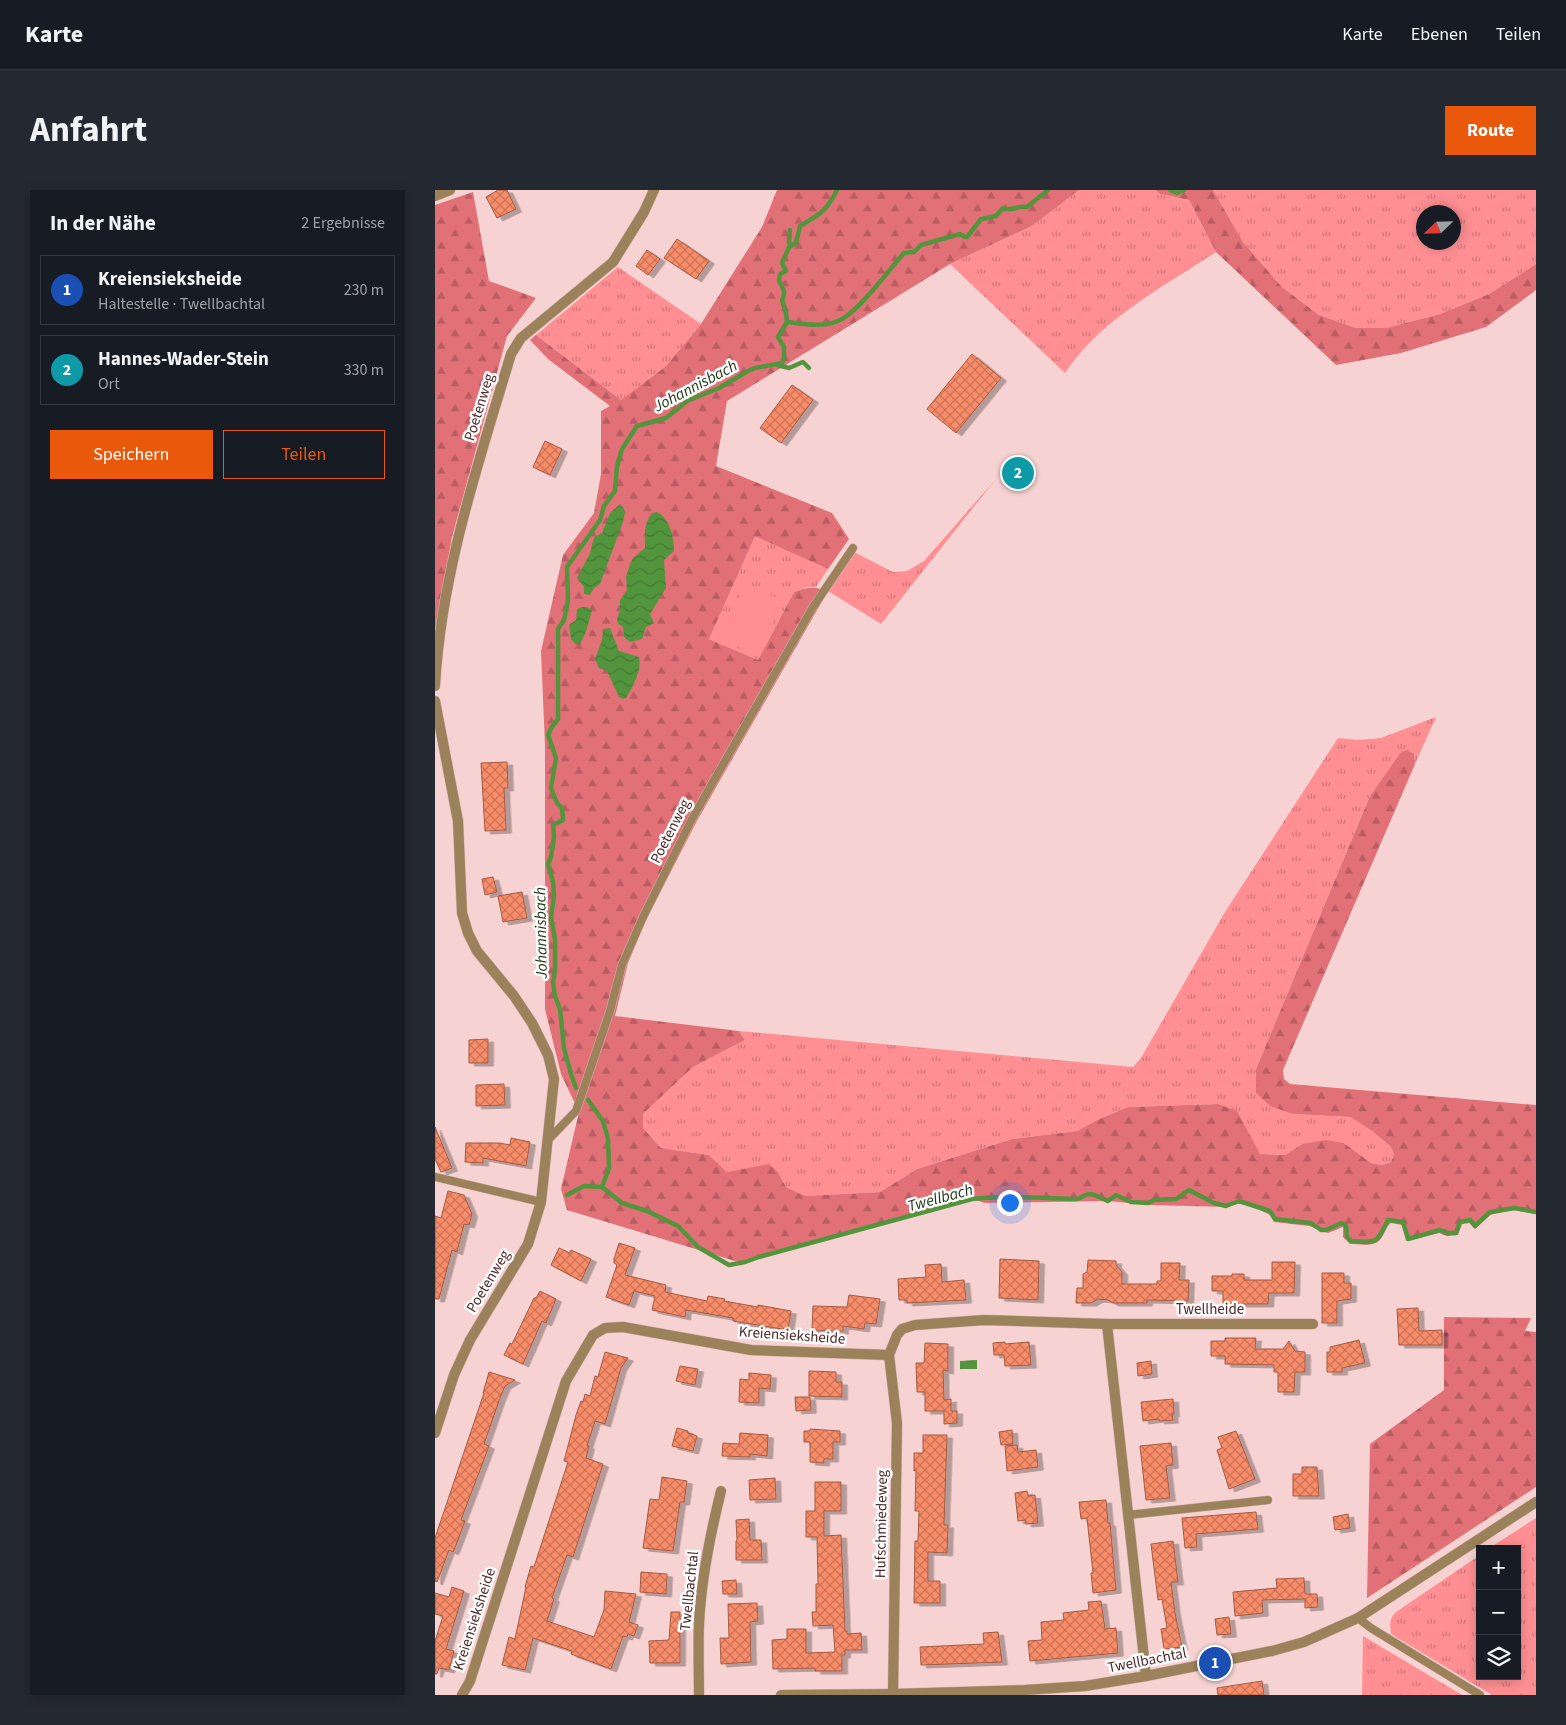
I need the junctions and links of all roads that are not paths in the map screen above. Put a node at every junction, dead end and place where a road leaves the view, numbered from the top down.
1 (451, 190) edge
2 (654, 190) edge
3 (435, 196) edge
4 (853, 548) dead end
5 (435, 686) edge
6 (435, 701) edge
7 (547, 1140) junction
8 (435, 1177) edge
9 (541, 1202) junction
10 (1107, 1324) junction
11 (1313, 1324) dead end
12 (889, 1355) junction
13 (435, 1432) edge
14 (721, 1491) dead end
15 (1268, 1500) dead end
16 (1536, 1502) edge
17 (1128, 1515) junction
18 (1358, 1618) junction
19 (1146, 1676) junction
20 (893, 1694) edge
21 (462, 1695) edge
22 (699, 1695) edge
23 (781, 1695) edge
24 (1480, 1695) edge

1 - 3 street
2 - 5 street, Poetenweg
4 - 7 lane, Poetenweg
6 - 7 street, Poetenweg
7 - 9 street, Poetenweg
8 - 9 lane
9 - 13 street, Poetenweg
10 - 11 street, Twellheide
10 - 12 street
10 - 17 street
12 - 20 street, Hufschmiedeweg
12 - 21 street, Kreiensieksheide
14 - 22 street, Twellbachtal
15 - 17 lane
16 - 18 street, Twellbachtal
17 - 19 street
18 - 19 street, Twellbachtal
18 - 24 lane
19 - 20 street, Twellbachtal
20 - 23 street, Twellbachtal

